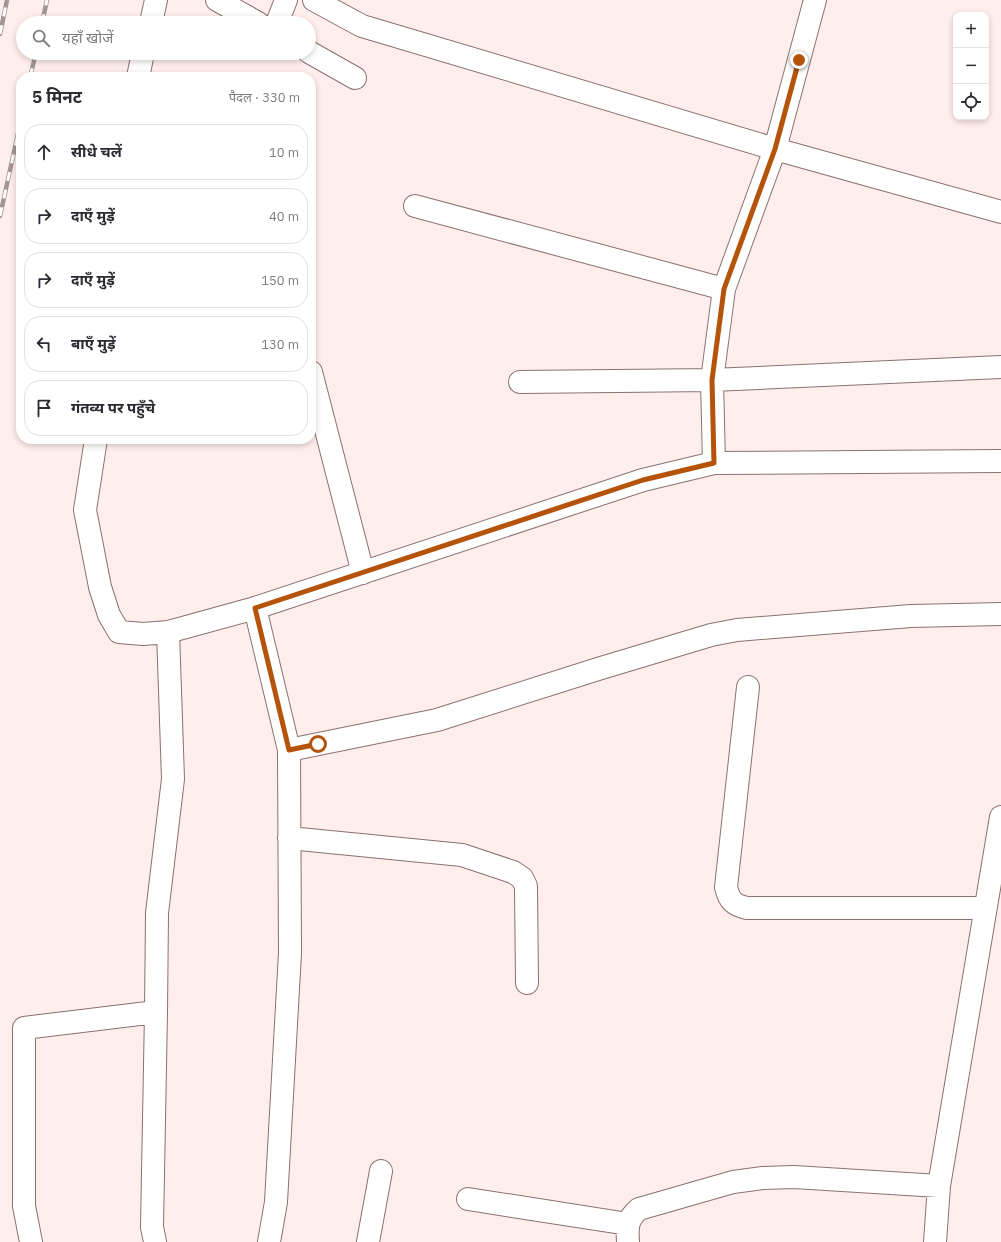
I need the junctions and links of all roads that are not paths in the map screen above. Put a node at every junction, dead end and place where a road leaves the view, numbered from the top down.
1 (156, 0) edge
2 (217, 0) edge
3 (286, 0) edge
4 (314, 0) edge
5 (815, 0) edge
6 (153, 16) edge
7 (246, 16) edge
8 (280, 16) edge
9 (316, 56) edge
10 (142, 60) edge
11 (139, 72) edge
12 (355, 78) dead end
13 (775, 149) junction
14 (415, 206) dead end
15 (1001, 212) edge
16 (724, 289) junction
17 (1001, 367) edge
18 (712, 380) junction
19 (520, 382) dead end
20 (316, 392) edge
21 (95, 444) edge
22 (1001, 461) edge
23 (714, 463) junction
24 (362, 572) junction
25 (255, 608) junction
26 (1001, 614) edge
27 (168, 632) junction
28 (748, 687) dead end
29 (289, 750) junction
30 (1001, 817) edge
31 (289, 838) junction
32 (985, 908) junction
33 (527, 983) dead end
34 (156, 1012) junction
35 (381, 1171) dead end
36 (939, 1186) junction
37 (468, 1199) dead end
38 (628, 1233) edge
39 (274, 1241) edge
40 (31, 1242) edge
41 (155, 1242) edge
42 (368, 1242) edge
43 (935, 1242) edge

1 - 6 street
2 - 7 street
3 - 8 street
4 - 13 street
5 - 13 street
9 - 12 street
10 - 11 street
13 - 15 street
13 - 16 street
14 - 16 street
16 - 18 street
17 - 18 street
18 - 19 street
18 - 23 street
20 - 24 street
21 - 27 street
22 - 23 street
23 - 24 street
24 - 25 street
25 - 27 street
25 - 29 street
26 - 29 street
27 - 34 street
28 - 32 street
29 - 31 street
30 - 32 street
31 - 33 street
31 - 39 street
32 - 36 street
34 - 40 street
34 - 41 street
35 - 42 street
36 - 38 street
36 - 43 street
37 - 38 street

